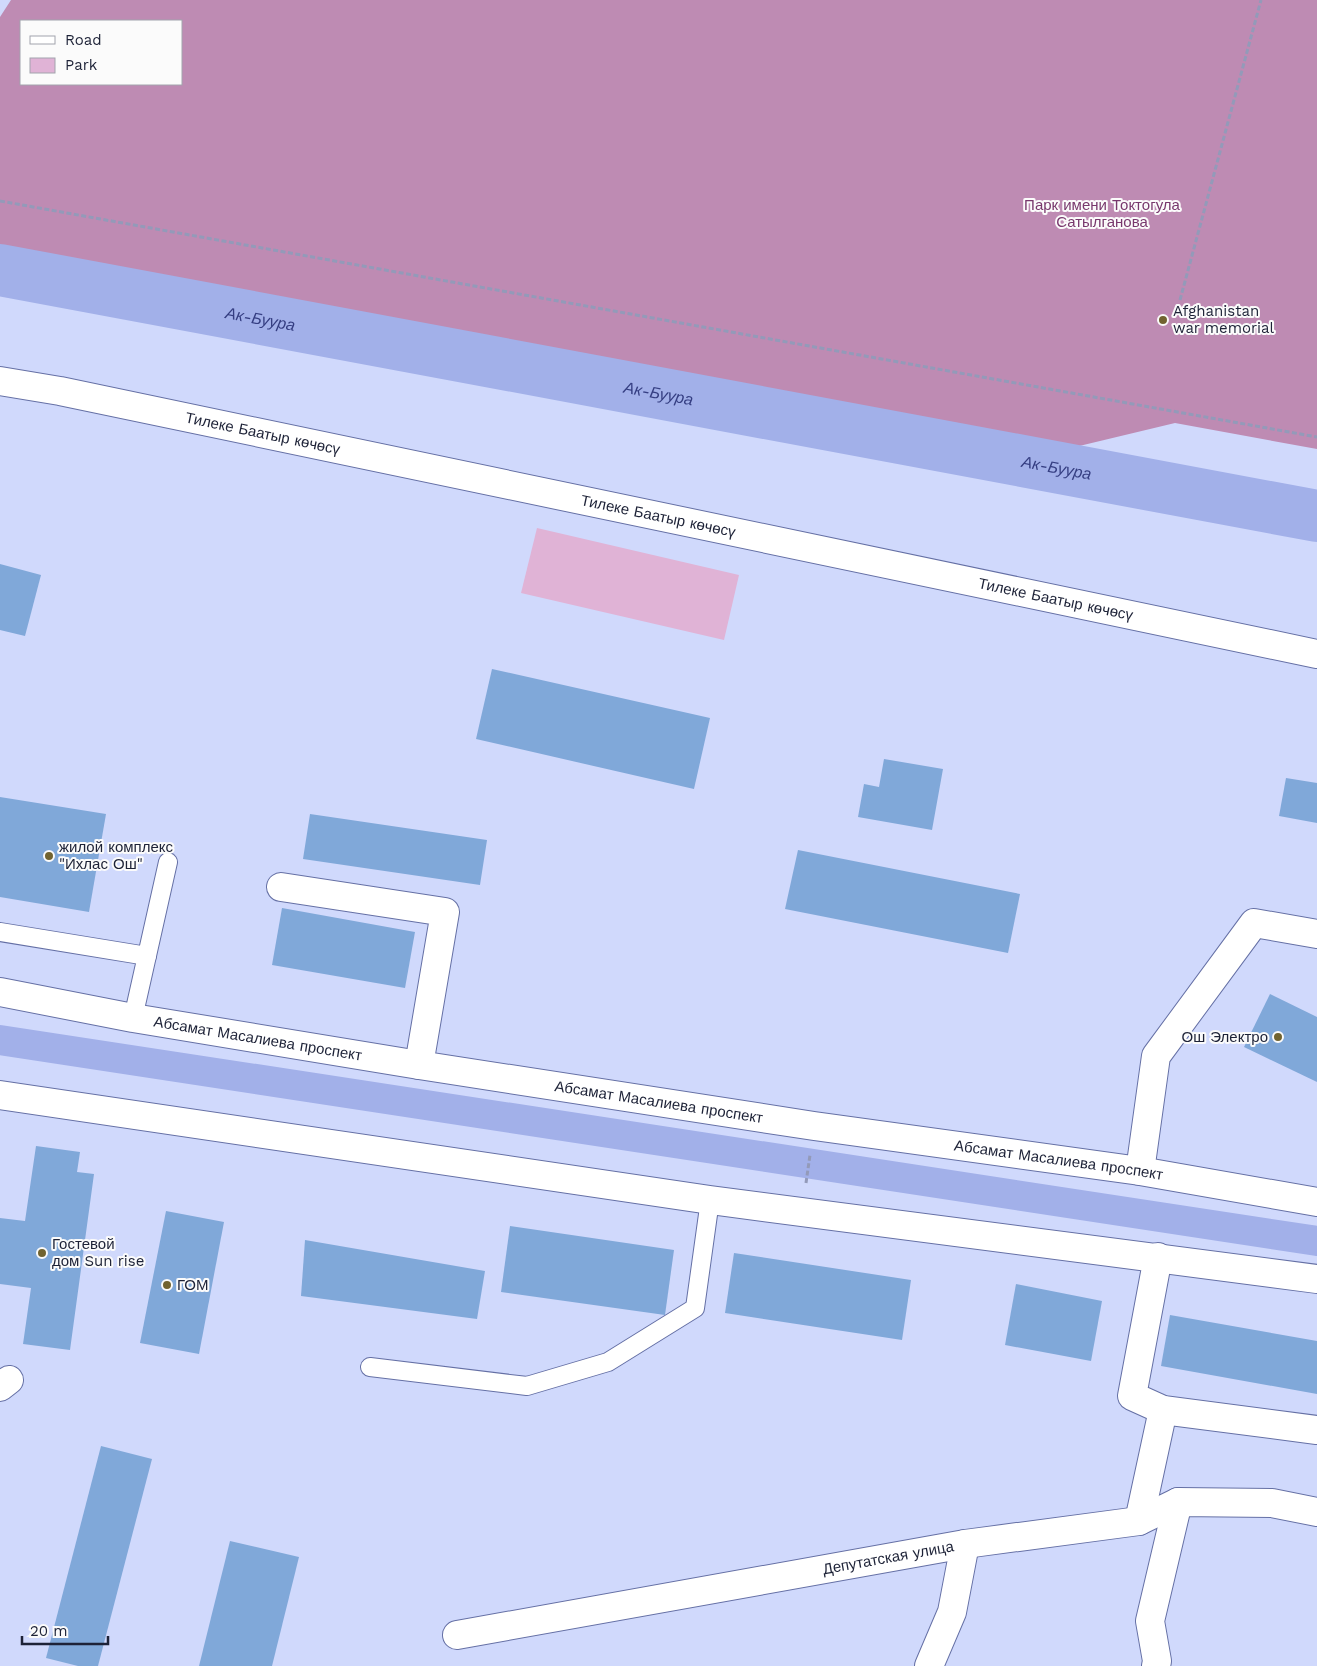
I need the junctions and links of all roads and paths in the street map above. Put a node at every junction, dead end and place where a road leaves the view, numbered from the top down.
1 (1261, 0) edge
2 (0, 201) edge
3 (1180, 300) dead end
4 (0, 381) edge
5 (1317, 437) edge
6 (1317, 654) edge
7 (168, 862) dead end
8 (281, 887) dead end
9 (0, 932) edge
10 (1317, 934) edge
11 (146, 956) junction
12 (0, 992) edge
13 (133, 1018) junction
14 (418, 1065) junction
15 (0, 1095) edge
16 (810, 1153) dead end
17 (1140, 1171) junction
18 (806, 1186) dead end
19 (710, 1200) junction
20 (1317, 1202) edge
21 (1158, 1257) junction
22 (1317, 1278) edge
23 (370, 1367) dead end
24 (1163, 1410) junction
25 (1317, 1430) edge
26 (1178, 1502) junction
27 (1317, 1512) edge
28 (1139, 1521) junction
29 (965, 1544) junction
30 (457, 1635) dead end
31 (930, 1666) edge
32 (1156, 1666) edge

1 - 3 path
2 - 5 path
4 - 6 street, Тилеке Баатыр көчөсү
7 - 11 lane
8 - 14 street
9 - 11 lane
10 - 17 street
11 - 13 lane
12 - 13 street, Абсамат Масалиева проспект
13 - 14 street, Абсамат Масалиева проспект
14 - 17 street, Абсамат Масалиева проспект
15 - 19 street
16 - 18 path
17 - 20 street, Абсамат Масалиева проспект
19 - 21 street
19 - 23 lane
21 - 22 street
21 - 24 street
24 - 25 street
24 - 28 street
26 - 27 street, Депутатская улица
26 - 28 street, Депутатская улица
26 - 32 street
28 - 29 street, Депутатская улица
29 - 30 street, Депутатская улица
29 - 31 street

